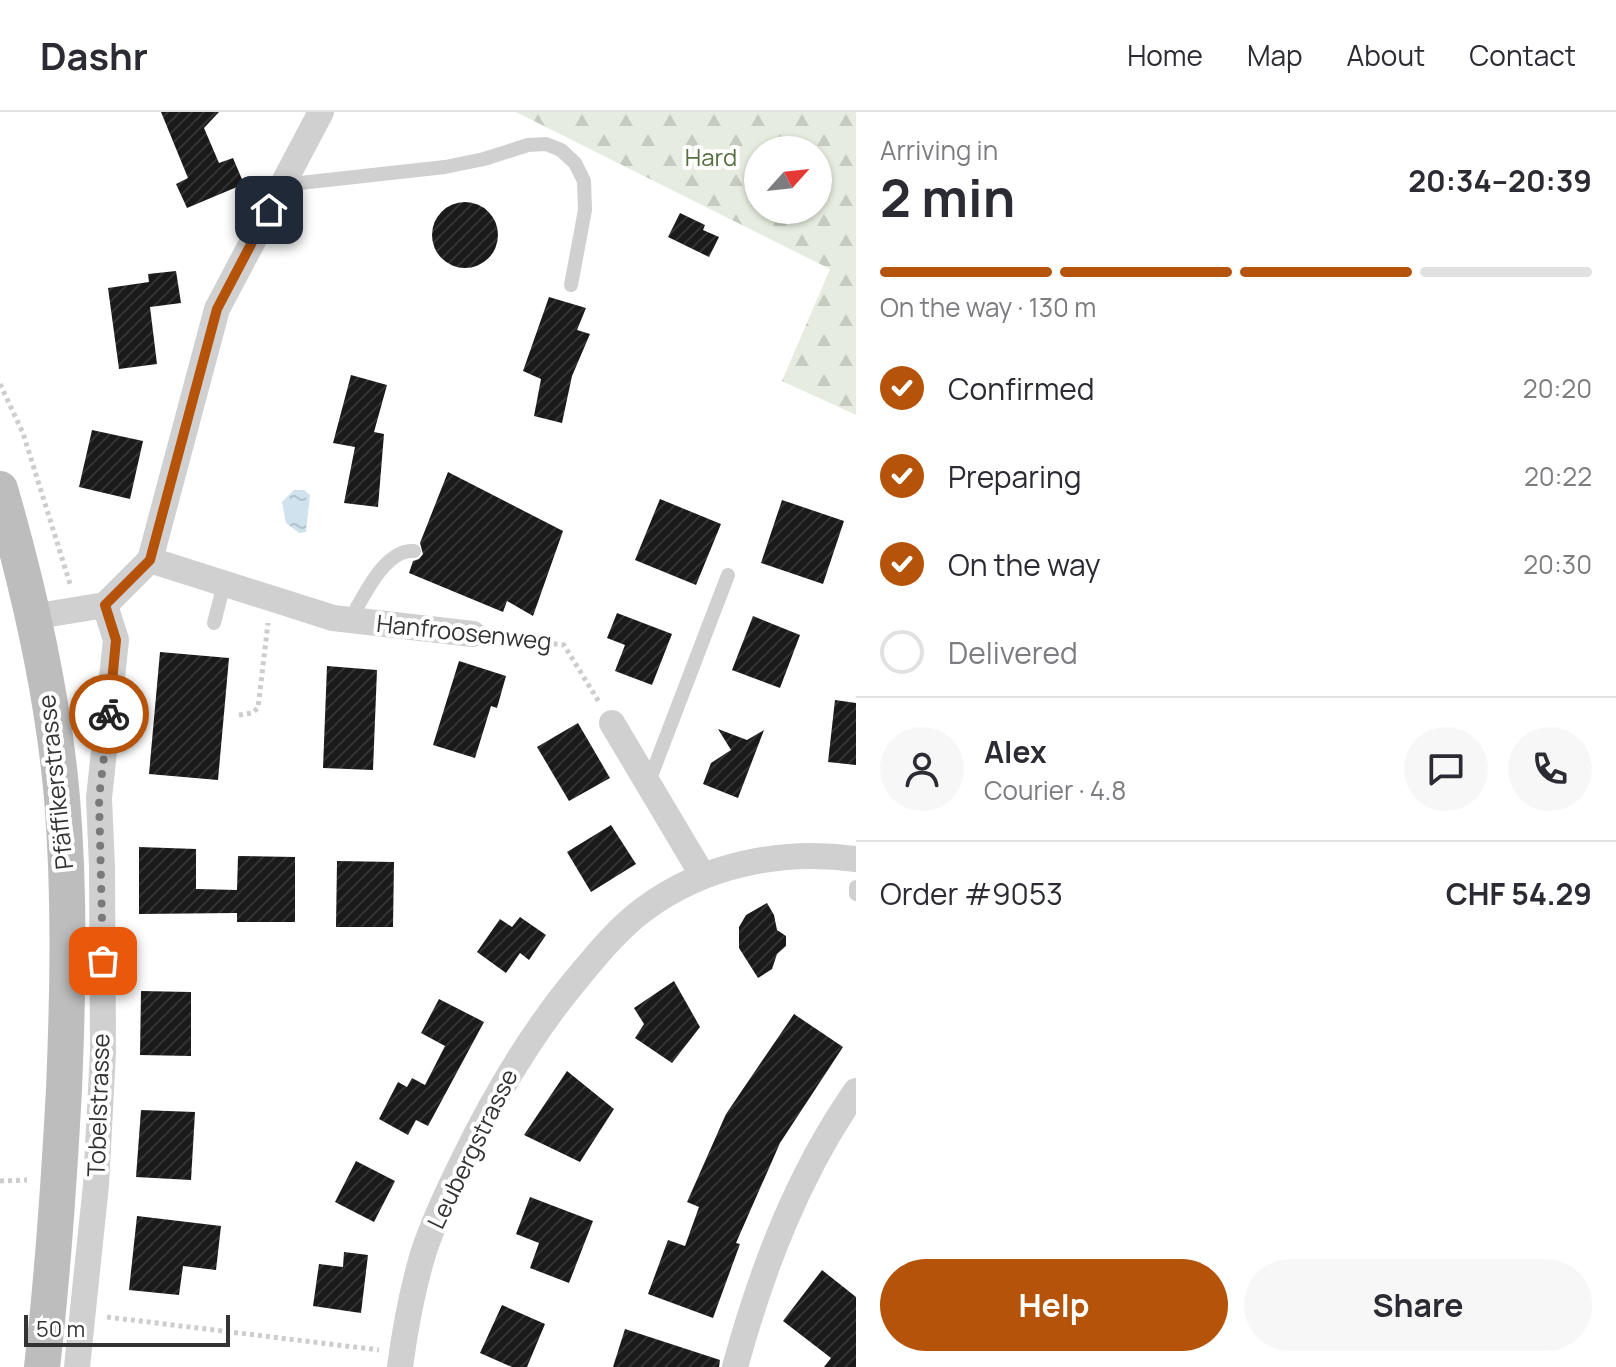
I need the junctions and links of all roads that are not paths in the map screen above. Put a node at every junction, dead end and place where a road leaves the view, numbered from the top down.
1 (321, 112) edge
2 (282, 185) junction
3 (571, 285) dead end
4 (0, 489) edge
5 (414, 551) dead end
6 (150, 560) junction
7 (728, 575) dead end
8 (224, 584) junction
9 (105, 605) junction
10 (32, 617) junction
11 (350, 620) junction
12 (214, 623) dead end
13 (473, 634) road end
14 (612, 723) road end
15 (648, 784) junction
16 (856, 859) edge
17 (703, 876) junction
18 (856, 887) edge
19 (856, 894) edge
20 (855, 1096) edge
21 (401, 1360) edge
22 (42, 1367) edge
23 (77, 1367) edge
24 (735, 1367) edge

1 - 2 street
2 - 3 lane
2 - 6 street
4 - 10 main road, Pfäffikerstrasse
5 - 11 lane
6 - 8 street, Hanfroosenweg
6 - 9 street
7 - 15 lane
8 - 11 street, Hanfroosenweg
8 - 12 lane
9 - 10 street
9 - 23 street, Tobelstrasse
10 - 22 main road, Pfäffikerstrasse
11 - 13 street, Hanfroosenweg
14 - 15 street
15 - 17 street
16 - 17 street, Leubergstrasse
17 - 21 street, Leubergstrasse
18 - 19 lane
20 - 24 street

